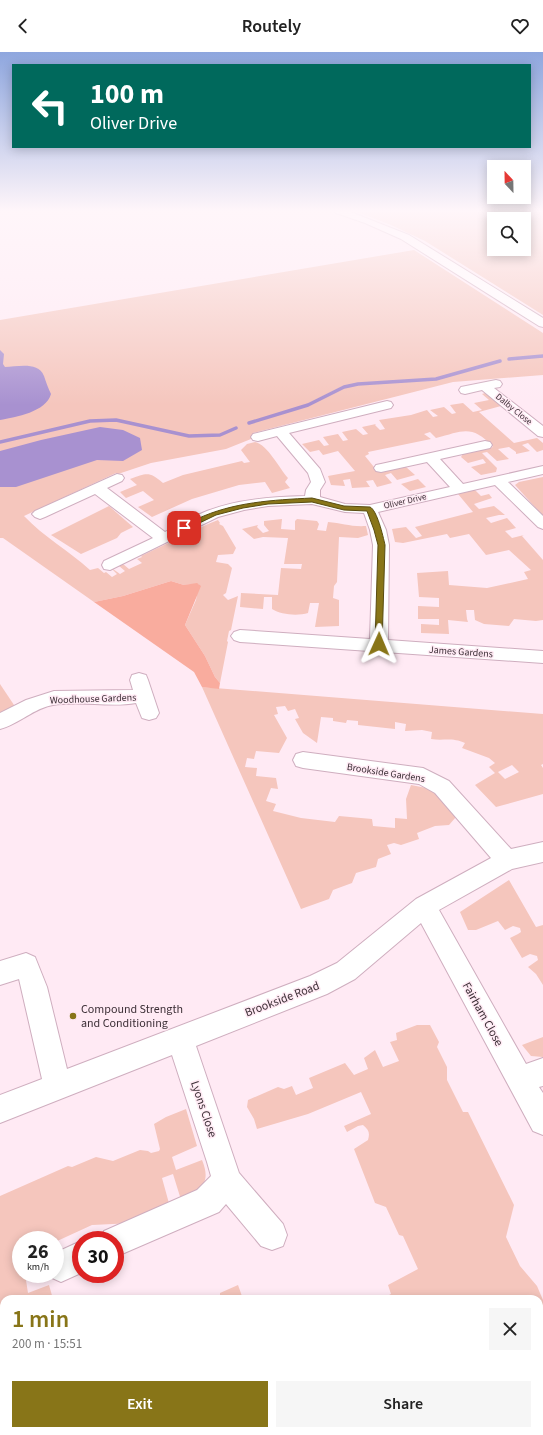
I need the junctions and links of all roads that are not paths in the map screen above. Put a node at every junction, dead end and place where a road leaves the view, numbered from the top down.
1 (467, 276) edge
2 (543, 323) edge
3 (503, 383) dead end
4 (484, 386) junction
5 (465, 390) dead end
6 (388, 405) dead end
7 (281, 432) junction
8 (543, 433) edge
9 (258, 437) dead end
10 (485, 445) dead end
11 (430, 458) junction
12 (381, 468) dead end
13 (543, 470) edge
14 (117, 478) dead end
15 (498, 480) junction
16 (97, 488) junction
17 (460, 489) junction
18 (312, 500) junction
19 (370, 509) junction
20 (40, 514) dead end
21 (543, 524) edge
22 (163, 538) junction
23 (110, 565) dead end
24 (240, 636) dead end
25 (379, 644) junction
26 (543, 657) edge
27 (144, 696) dead end
28 (0, 722) edge
29 (303, 760) dead end
30 (543, 852) edge
31 (507, 860) junction
32 (424, 906) junction
33 (0, 974) edge
34 (180, 1038) junction
35 (531, 1076) edge
36 (58, 1086) junction
37 (0, 1109) edge
38 (543, 1121) edge
39 (226, 1180) junction
40 (272, 1235) dead end
41 (124, 1238) edge

1 - 2 main road
3 - 4 street
4 - 5 street
4 - 8 street, Dalby Close
6 - 7 street
7 - 9 street
7 - 18 street
10 - 11 street
11 - 12 street
11 - 17 street
13 - 15 street, Oliver Drive
14 - 16 street
15 - 17 street, Oliver Drive
15 - 21 street
16 - 20 street
16 - 22 street
17 - 19 street, Oliver Drive
18 - 19 street, Oliver Drive
18 - 22 street, Oliver Drive
19 - 25 street
22 - 23 street, Oliver Drive
24 - 25 street, James Gardens
25 - 26 street, James Gardens
27 - 28 street, Woodhouse Gardens
29 - 31 street, Brookside Gardens
30 - 31 street, Brookside Road
31 - 32 street, Brookside Road
32 - 34 street, Brookside Road
32 - 35 street, Fairham Close
33 - 36 street
34 - 36 street, Brookside Road
34 - 39 street, Lyons Close
35 - 38 street, Fairham Close
36 - 37 street, Brookside Road
39 - 40 street, Lyons Close
39 - 41 street

